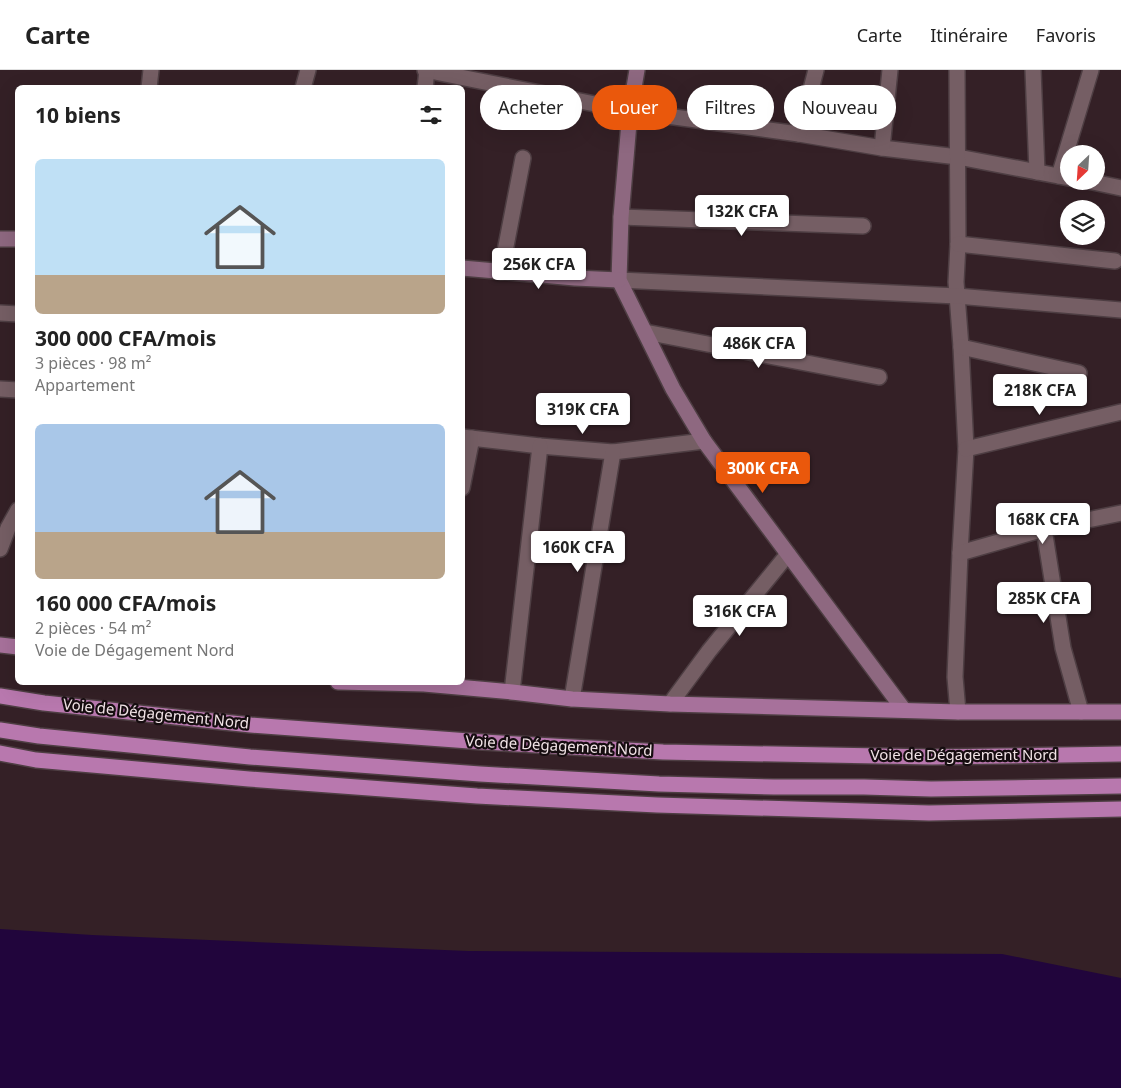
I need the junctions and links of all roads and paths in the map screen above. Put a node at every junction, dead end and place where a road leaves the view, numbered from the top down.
1 (151, 70) edge
2 (308, 70) edge
3 (426, 70) edge
4 (637, 70) edge
5 (816, 70) edge
6 (890, 70) edge
7 (957, 70) edge
8 (1033, 70) edge
9 (1091, 70) edge
10 (475, 75) edge
11 (148, 85) edge
12 (304, 85) edge
13 (425, 85) edge
14 (634, 85) edge
15 (592, 102) edge
16 (677, 117) edge
17 (628, 130) edge
18 (799, 134) junction
19 (1072, 145) edge
20 (882, 148) junction
21 (958, 157) junction
22 (523, 158) dead end
23 (1037, 172) junction
24 (1060, 176) edge
25 (1105, 185) edge
26 (1121, 188) edge
27 (621, 217) junction
28 (863, 226) dead end
29 (0, 239) edge
30 (15, 239) edge
31 (958, 244) junction
32 (1115, 261) dead end
33 (465, 268) edge
34 (500, 272) junction
35 (619, 280) junction
36 (957, 296) junction
37 (1121, 310) edge
38 (0, 313) edge
39 (15, 314) edge
40 (645, 332) junction
41 (961, 347) junction
42 (1079, 372) dead end
43 (879, 377) dead end
44 (0, 390) edge
45 (15, 390) edge
46 (1121, 412) edge
47 (467, 437) edge
48 (704, 441) junction
49 (540, 446) junction
50 (966, 450) junction
51 (614, 452) junction
52 (465, 457) edge
53 (1121, 513) edge
54 (15, 515) edge
55 (1044, 529) junction
56 (0, 549) edge
57 (788, 554) junction
58 (960, 554) junction
59 (0, 645) edge
60 (15, 647) edge
61 (444, 685) edge
62 (512, 692) junction
63 (0, 696) edge
64 (572, 699) junction
65 (670, 704) junction
66 (904, 710) junction
67 (958, 712) junction
68 (1081, 712) junction
69 (1121, 712) edge
70 (0, 730) edge
71 (0, 753) edge
72 (1121, 754) edge
73 (1121, 786) edge
74 (1121, 809) edge

1 - 11 street
2 - 12 street
3 - 10 street
3 - 13 street
4 - 14 main road
5 - 18 street
6 - 20 street
7 - 21 street
8 - 23 street
9 - 19 street
10 - 15 street
16 - 18 street
17 - 27 main road
18 - 20 street
20 - 21 street
21 - 23 street
21 - 31 street
22 - 34 street
23 - 24 street
25 - 26 street
27 - 28 street
27 - 35 main road
29 - 30 main road
31 - 32 street
31 - 36 street
33 - 34 main road
34 - 35 main road
35 - 36 street
35 - 40 main road
36 - 37 street
36 - 41 street
38 - 39 street
40 - 43 street
40 - 48 main road
41 - 42 street
41 - 50 street
44 - 45 street
46 - 50 street
47 - 49 street
47 - 52 street
48 - 51 street
48 - 57 main road
49 - 51 street
49 - 62 street
50 - 58 street
51 - 64 street
53 - 55 street
54 - 56 street
55 - 58 street
55 - 68 street
57 - 65 street
57 - 66 main road
58 - 67 street
59 - 60 main road
61 - 62 main road
62 - 64 main road
63 - 72 highway, Voie de Dégagement Nord
64 - 65 main road
65 - 66 main road
66 - 67 main road
67 - 68 main road
68 - 69 main road
70 - 73 highway
71 - 74 highway

